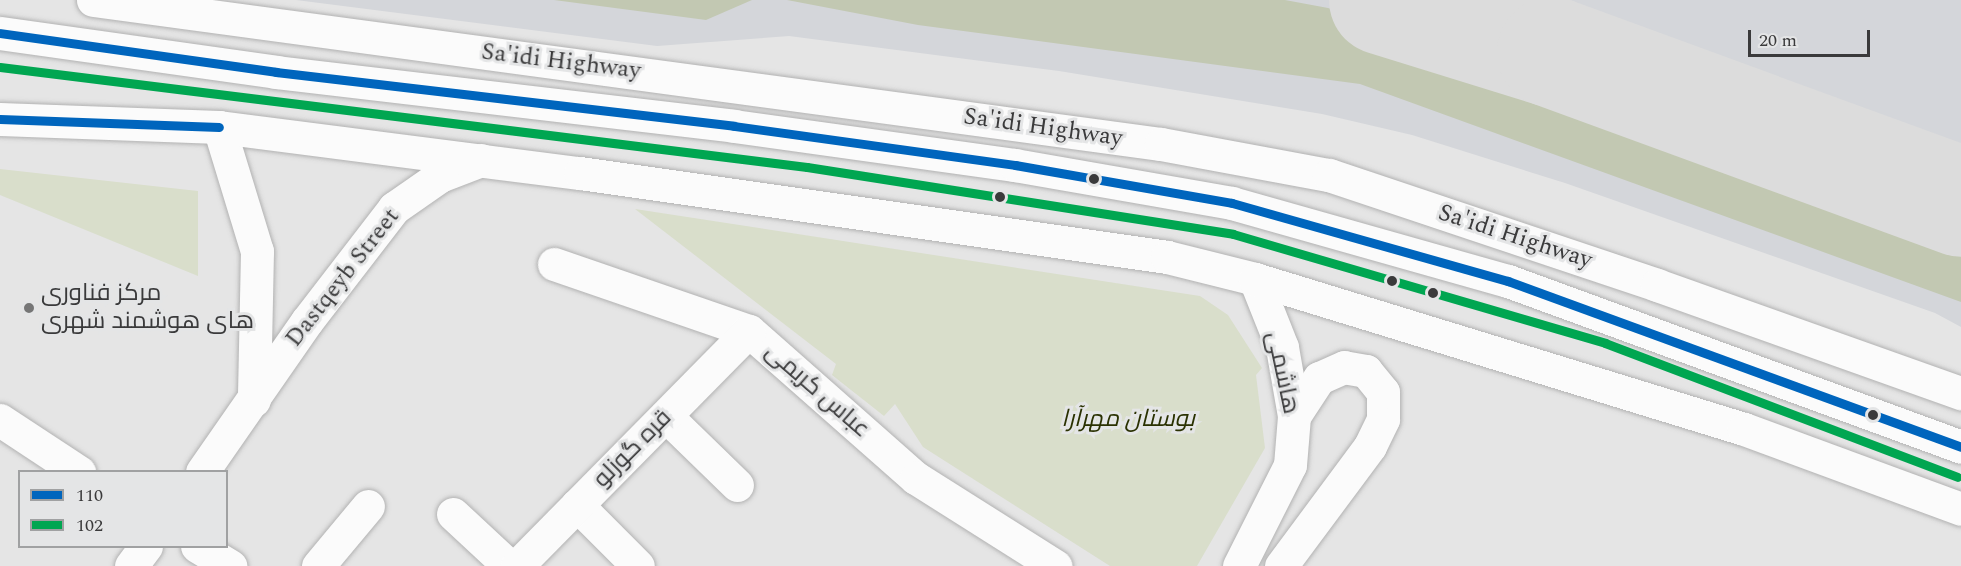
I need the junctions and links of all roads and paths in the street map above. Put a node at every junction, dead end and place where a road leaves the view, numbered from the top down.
1 (93, 0) edge
2 (0, 33) edge
3 (0, 55) edge
4 (0, 119) edge
5 (219, 127) junction
6 (481, 160) junction
7 (554, 264) dead end
8 (1255, 279) junction
9 (749, 332) junction
10 (1961, 393) edge
11 (254, 400) junction
12 (666, 416) junction
13 (1294, 416) junction
14 (0, 420) edge
15 (1961, 447) edge
16 (1961, 466) edge
17 (77, 470) edge
18 (203, 470) edge
19 (737, 485) dead end
20 (578, 505) junction
21 (369, 506) dead end
22 (1961, 509) edge
23 (453, 514) dead end
24 (144, 548) edge
25 (200, 548) edge
26 (1016, 556) edge
27 (131, 566) edge
28 (230, 566) edge
29 (318, 566) edge
30 (509, 566) edge
31 (517, 566) edge
32 (638, 566) edge
33 (1055, 566) edge
34 (1239, 566) edge
35 (1281, 566) edge

1 - 10 main road, Sa'idi Highway
2 - 15 main road
3 - 16 main road
4 - 5 main road
5 - 6 main road
5 - 11 main road, Dastqeyb Street
6 - 8 main road
6 - 11 main road, Dastqeyb Street
7 - 9 main road, عباس کریمی
8 - 13 main road, هاشمی
8 - 22 main road
9 - 12 main road, قره گوزلو
9 - 26 main road, عباس کریمی
11 - 18 main road, Dastqeyb Street
12 - 19 main road
12 - 20 main road, قره گوزلو
13 - 34 main road, هاشمی
13 - 35 main road
14 - 17 main road
20 - 31 main road, قره گوزلو
20 - 32 main road
21 - 29 main road
23 - 30 main road
24 - 27 main road
25 - 28 main road
26 - 33 main road, عباس کریمی

